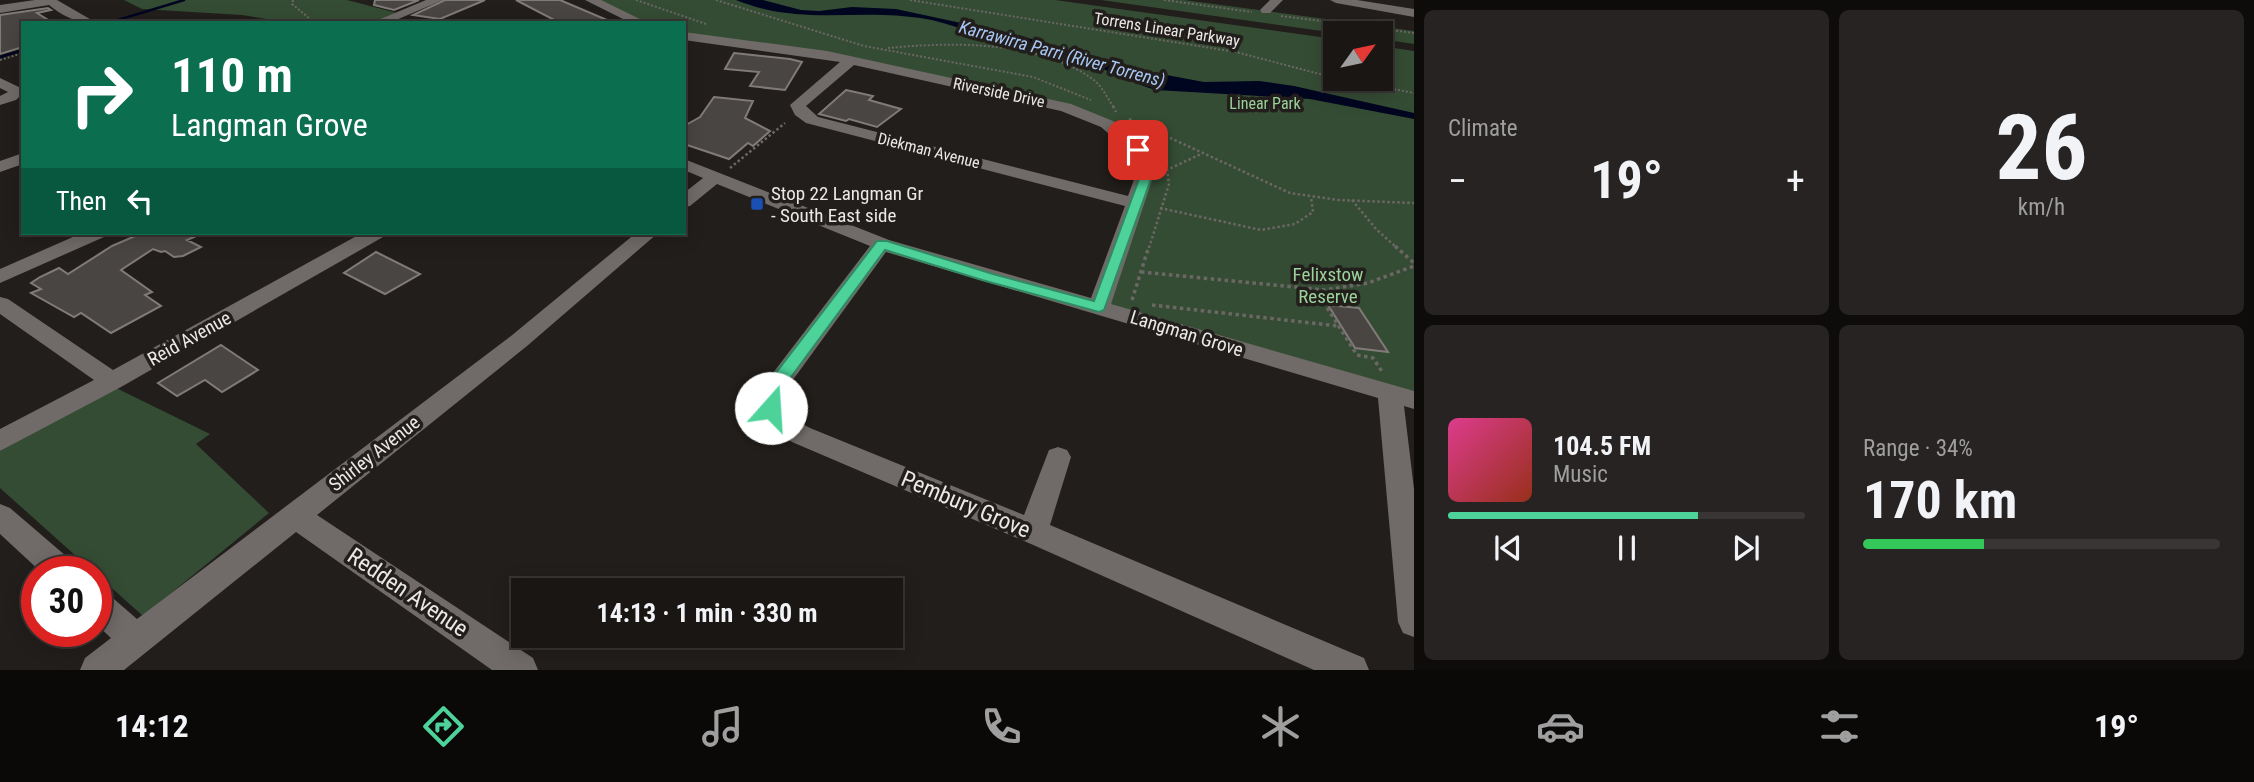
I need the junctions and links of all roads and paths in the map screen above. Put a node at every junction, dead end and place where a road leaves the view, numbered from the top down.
1 (293, 0) edge
2 (437, 0) edge
3 (592, 0) edge
4 (716, 0) edge
5 (910, 0) edge
6 (1164, 0) edge
7 (1277, 0) edge
8 (1336, 0) edge
9 (0, 9) edge
10 (1253, 12) dead end
11 (1272, 13) joint
12 (1414, 13) edge
13 (87, 21) edge
14 (313, 21) edge
15 (382, 21) edge
16 (638, 21) edge
17 (1414, 33) edge
18 (686, 36) edge
19 (864, 46) dead end
20 (887, 50) dead end
21 (21, 54) edge
22 (0, 60) edge
23 (851, 60) junction
24 (1323, 74) edge
25 (0, 82) edge
26 (1393, 89) edge
27 (1414, 93) edge
28 (0, 101) edge
29 (1117, 114) dead end
30 (785, 123) dead end
31 (1201, 154) dead end
32 (21, 159) edge
33 (686, 165) edge
34 (0, 167) edge
35 (720, 174) junction
36 (1311, 197) dead end
37 (686, 200) edge
38 (1352, 200) dead end
39 (1135, 203) junction
40 (1160, 208) junction
41 (93, 235) edge
42 (372, 235) edge
43 (646, 235) edge
44 (882, 244) junction
45 (1414, 264) edge
46 (1141, 272) junction
47 (0, 277) edge
48 (1316, 289) junction
49 (0, 304) edge
50 (1099, 307) junction
51 (1136, 310) junction
52 (1338, 326) junction
53 (112, 381) junction
54 (1396, 391) edge
55 (0, 441) edge
56 (1058, 457) dead end
57 (294, 515) junction
58 (0, 516) edge
59 (1032, 532) junction
60 (44, 556) edge
61 (1412, 574) edge
62 (112, 618) edge
63 (1414, 622) edge
64 (135, 639) junction
65 (97, 670) edge
66 (521, 670) edge
67 (1352, 670) edge

1 - 14 path
2 - 15 street
3 - 16 street
4 - 19 path
5 - 24 path, Torrens Linear Parkway
6 - 10 path
7 - 11 street
8 - 12 street
9 - 13 street
11 - 17 path
18 - 23 street, Riverside Drive
20 - 29 path
21 - 22 path
23 - 39 street, Riverside Drive
23 - 39 street, Diekman Avenue
25 - 28 street
26 - 27 path, Torrens Linear Parkway
30 - 35 path
31 - 40 path
32 - 34 street
33 - 35 street, Langman Grove
35 - 37 street
35 - 44 street, Langman Grove
36 - 40 path
38 - 45 path
39 - 50 street, Riverside Drive
40 - 46 path
41 - 47 street
42 - 53 street, Reid Avenue
43 - 57 street, Shirley Avenue
44 - 50 street, Langman Grove
44 - 59 street, Pembury Grove
45 - 48 path
46 - 48 path
46 - 51 path
48 - 52 path
49 - 53 street
50 - 51 street, Langman Grove
51 - 52 path
51 - 54 street, Langman Grove
52 - 54 path
53 - 55 street, Reid Avenue
54 - 61 street
56 - 59 street
57 - 64 street, Shirley Avenue
57 - 66 street, Redden Avenue
58 - 60 street
59 - 67 street, Pembury Grove
61 - 63 street
62 - 64 street
64 - 65 street, Shirley Avenue

